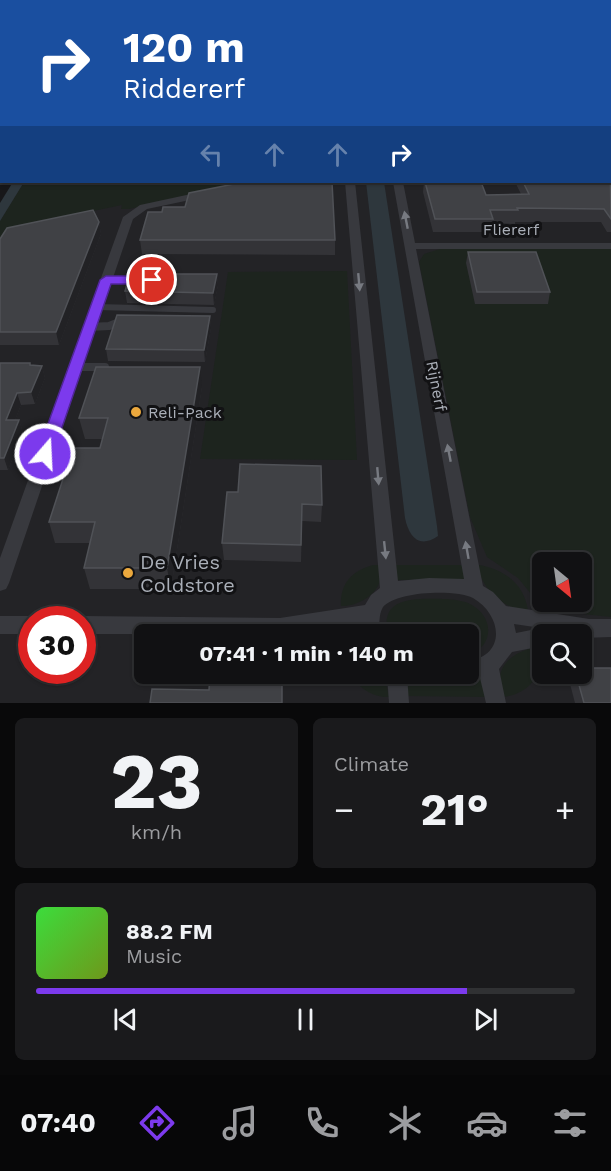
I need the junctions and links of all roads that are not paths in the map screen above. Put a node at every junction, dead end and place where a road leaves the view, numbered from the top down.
1 (350, 183) edge
2 (398, 183) edge
3 (219, 191) edge
4 (411, 246) junction
5 (611, 246) edge
6 (106, 280) junction
7 (141, 280) edge
8 (97, 307) junction
9 (213, 310) dead end
10 (129, 321) edge
11 (90, 327) junction
12 (75, 367) junction
13 (110, 368) edge
14 (0, 583) edge
15 (390, 591) junction
16 (475, 591) junction
17 (371, 612) junction
18 (500, 613) junction
19 (290, 624) edge
20 (370, 624) edge
21 (565, 624) edge
22 (0, 625) edge
23 (18, 625) edge
24 (96, 625) edge
25 (134, 625) edge
26 (592, 628) edge
27 (611, 628) edge
28 (532, 639) edge
29 (505, 644) junction
30 (488, 666) junction
31 (479, 668) edge
32 (398, 684) edge
33 (399, 703) edge
34 (496, 703) edge

1 -> 15 street
4 -> 2 street, Rijnerf
3 - 6 street
4 - 5 street, Fliererf
16 -> 4 street, Rijnerf
6 - 7 lane
6 - 8 street
8 - 9 lane
8 - 11 street
10 - 11 lane
11 - 12 street
12 - 13 lane
12 - 14 street
15 - 16 street
15 - 17 street
16 - 18 street
17 - 19 street
17 - 20 street
18 - 21 street
18 - 29 street
22 - 23 street
24 - 25 street
26 - 27 street
28 - 29 street
29 - 30 street
30 - 31 street
30 - 34 street
32 - 33 street

